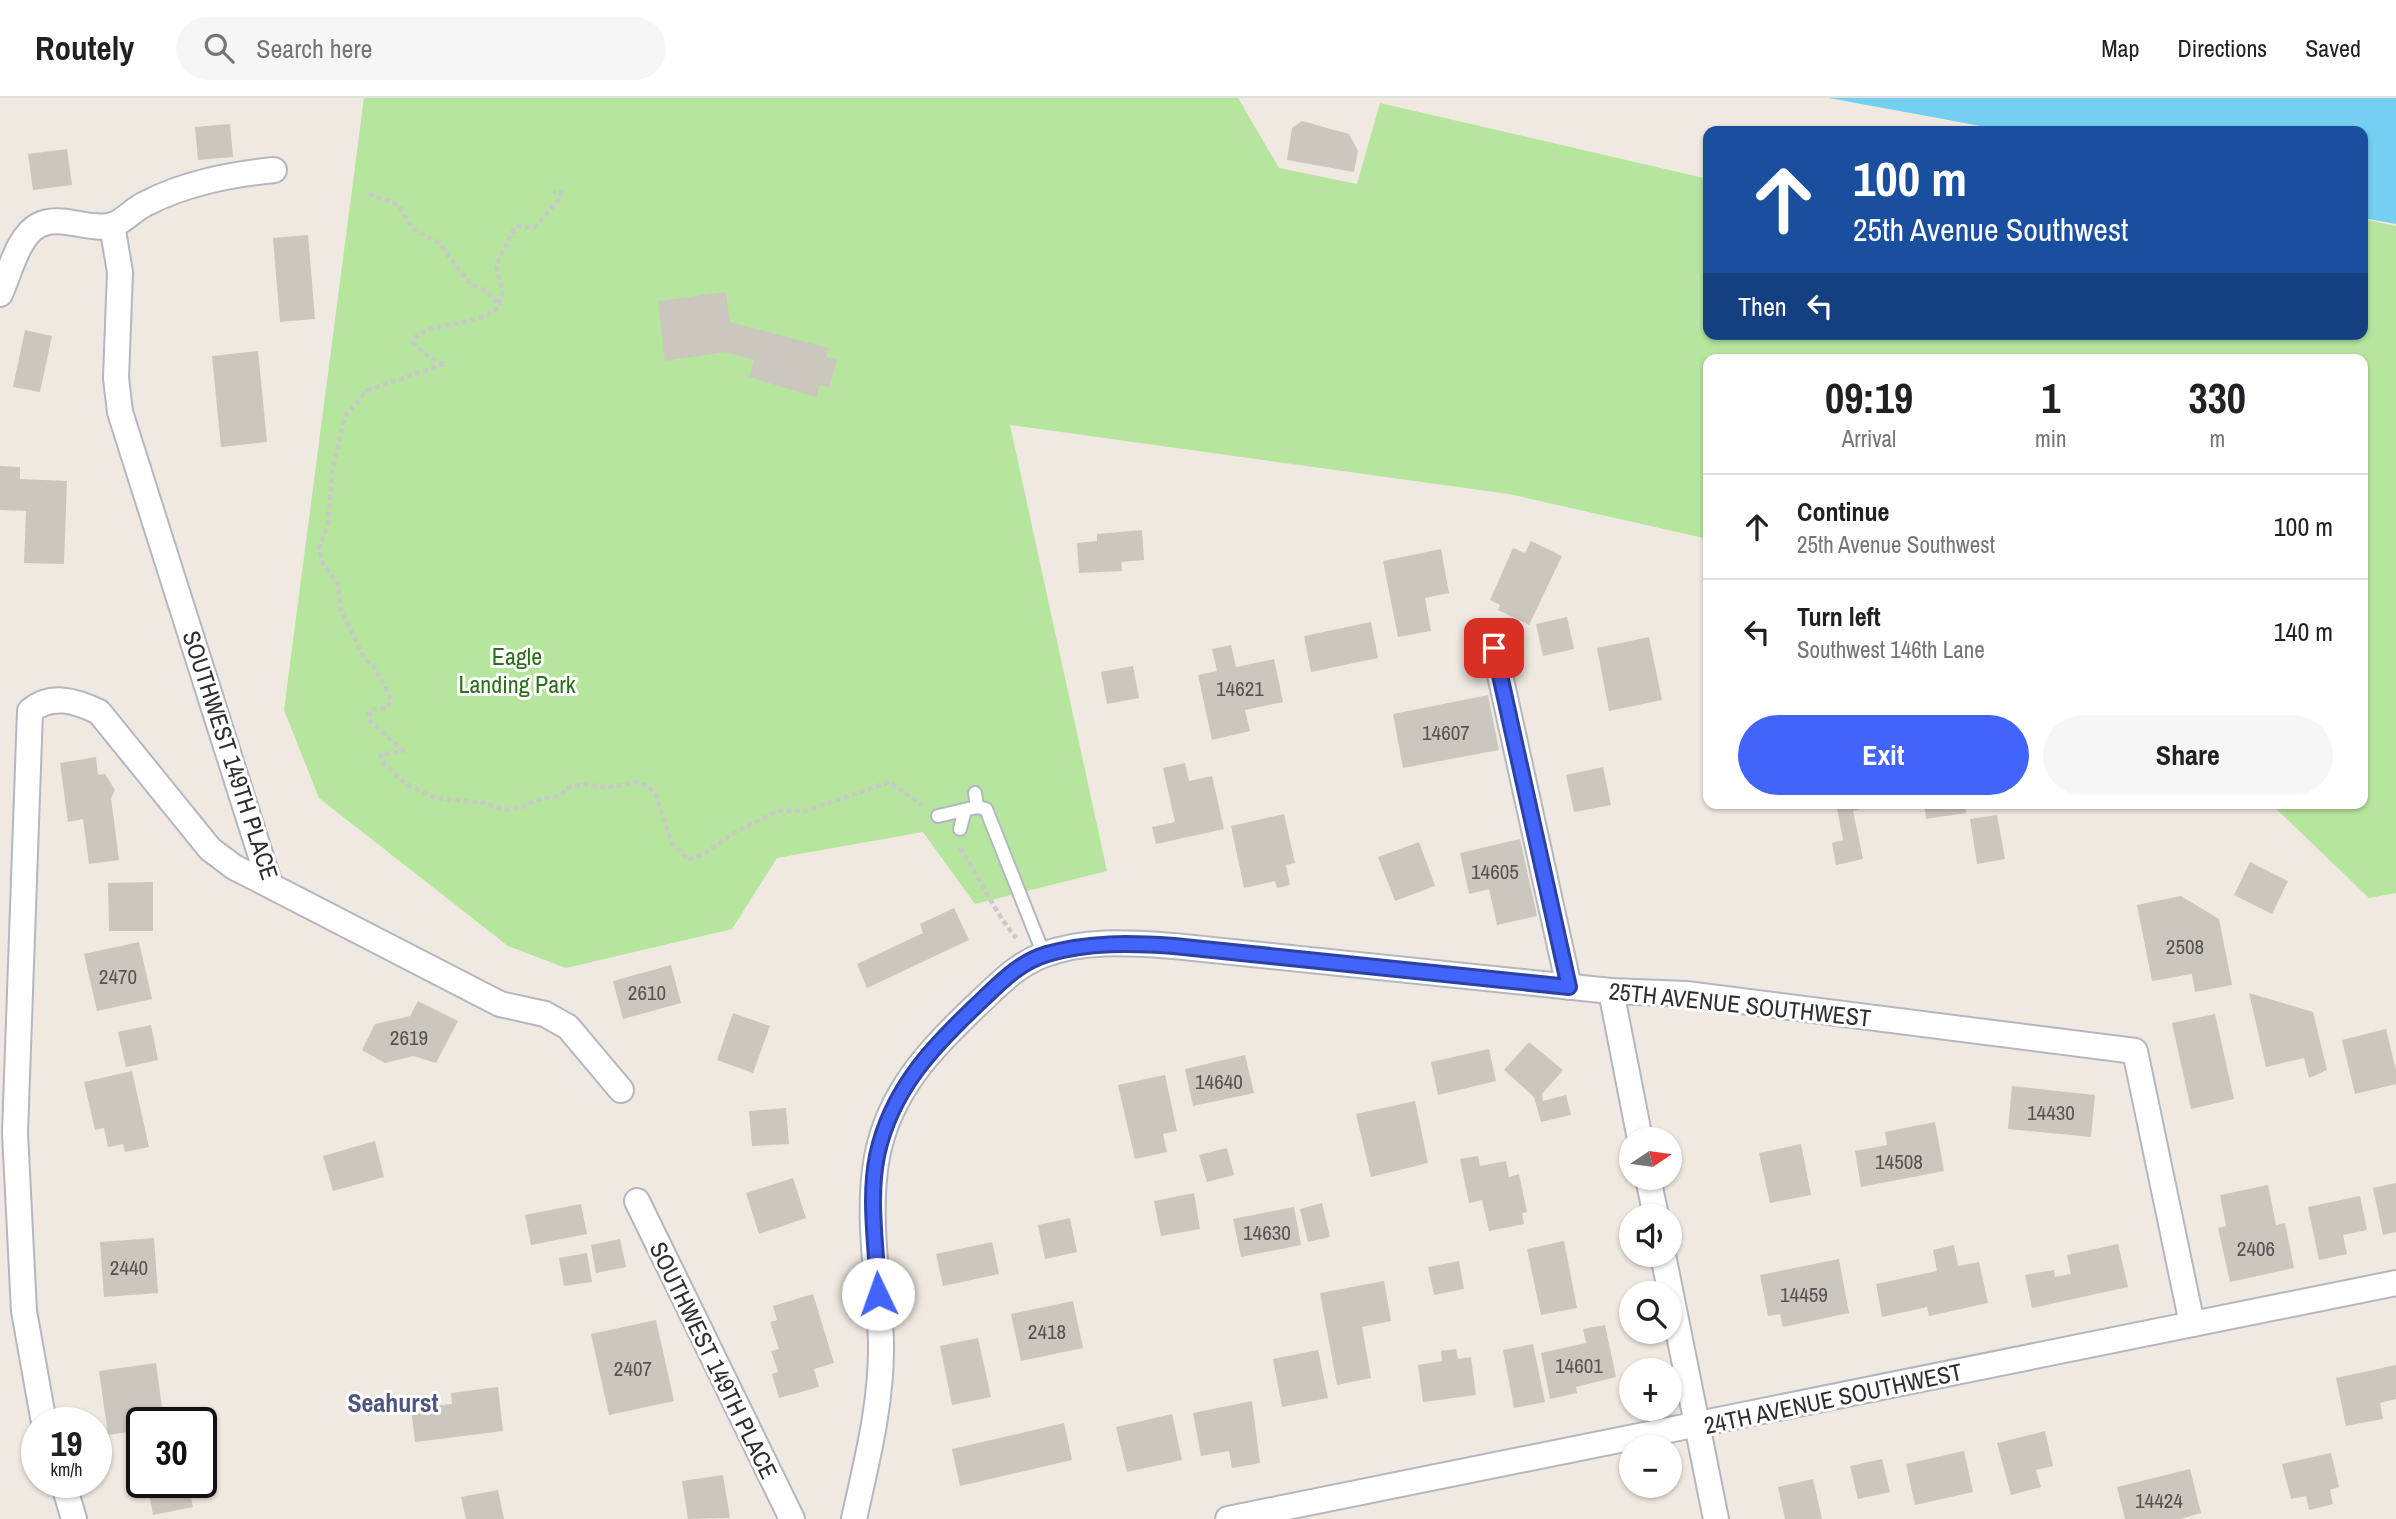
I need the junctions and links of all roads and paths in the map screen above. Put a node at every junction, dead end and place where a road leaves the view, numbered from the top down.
1 (274, 170) dead end
2 (553, 192) dead end
3 (369, 194) dead end
4 (112, 225) junction
5 (0, 294) edge
6 (499, 304) junction
7 (1494, 648) dead end
8 (975, 793) dead end
9 (971, 809) junction
10 (938, 816) junction
11 (960, 829) dead end
12 (270, 885) junction
13 (1016, 938) dead end
14 (1044, 954) junction
15 (1569, 987) junction
16 (1611, 991) junction
17 (621, 1090) dead end
18 (1638, 1127) edge
19 (637, 1201) dead end
20 (1665, 1267) edge
21 (2396, 1283) edge
22 (2192, 1324) junction
23 (41, 1407) edge
24 (1698, 1426) junction
25 (68, 1498) edge
26 (74, 1519) edge
27 (792, 1519) edge
28 (854, 1519) edge
29 (1228, 1519) edge
30 (1716, 1519) edge

1 - 4 street
2 - 6 path
3 - 6 path
4 - 5 street
4 - 12 street, SOUTHWEST 149TH PLACE
6 - 10 path
7 - 15 street
8 - 9 lane
9 - 10 lane
9 - 11 lane
9 - 14 lane
10 - 13 path
12 - 17 street, SOUTHWEST 149TH PLACE
12 - 23 street
14 - 15 street, 25TH AVENUE SOUTHWEST
14 - 28 street, 25TH AVENUE SOUTHWEST
15 - 16 street, 25TH AVENUE SOUTHWEST
16 - 18 street
16 - 22 street, 25TH AVENUE SOUTHWEST
19 - 27 street, SOUTHWEST 149TH PLACE
20 - 24 street
21 - 22 street, 24TH AVENUE SOUTHWEST
22 - 24 street, 24TH AVENUE SOUTHWEST
24 - 29 street, 24TH AVENUE SOUTHWEST
24 - 30 street
25 - 26 street

